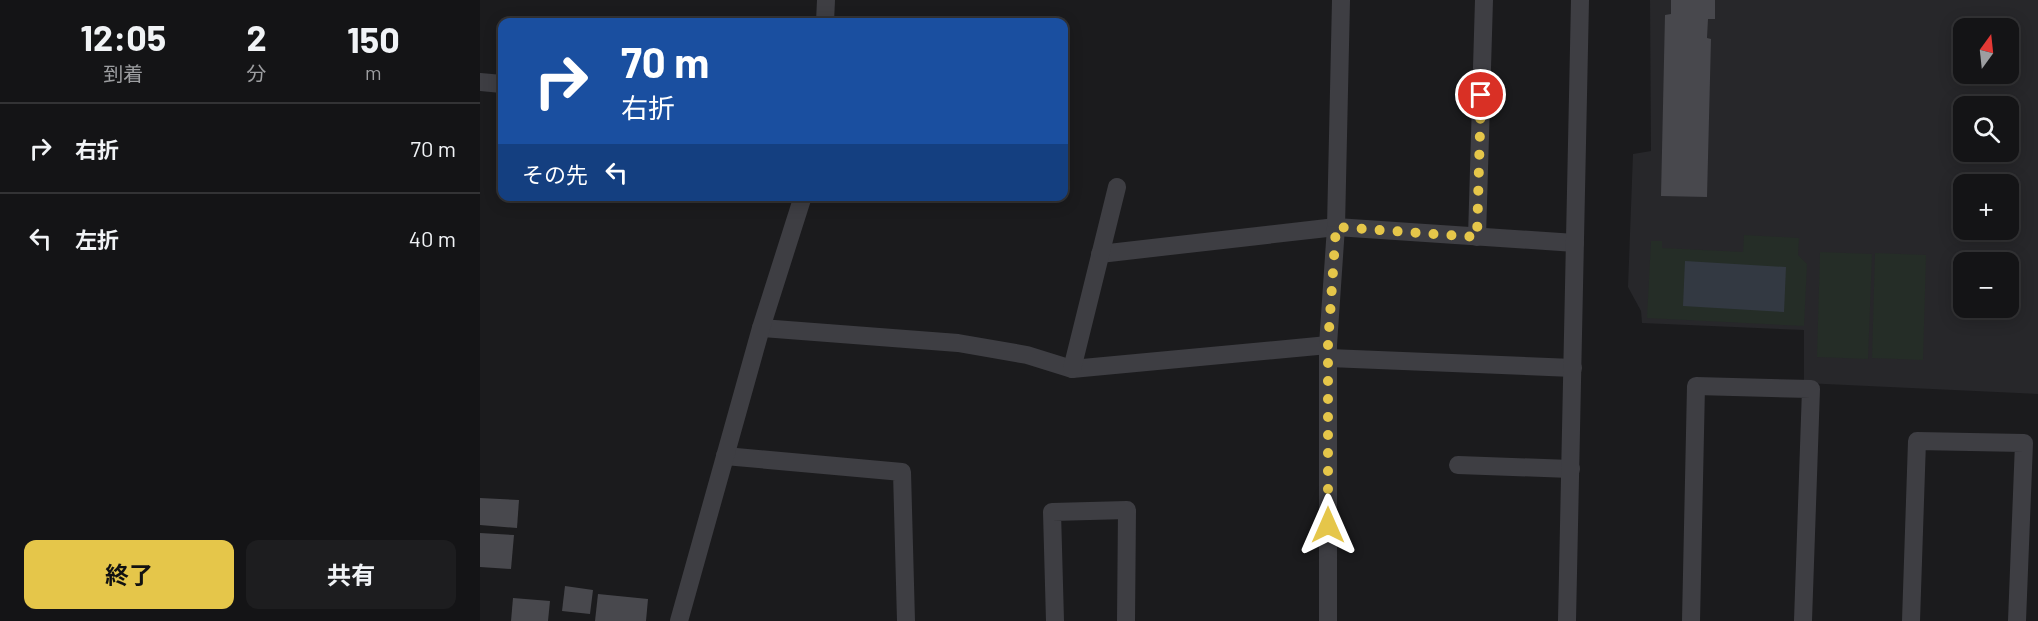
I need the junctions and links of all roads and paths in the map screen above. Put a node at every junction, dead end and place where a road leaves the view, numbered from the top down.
1 (826, 0) edge
2 (1341, 0) edge
3 (1484, 0) edge
4 (1580, 0) edge
5 (825, 18) edge
6 (480, 82) edge
7 (498, 84) edge
8 (1117, 187) dead end
9 (801, 201) edge
10 (1336, 227) junction
11 (1477, 237) junction
12 (1575, 243) junction
13 (1100, 254) junction
14 (761, 328) junction
15 (1328, 352) junction
16 (1572, 368) junction
17 (1072, 369) junction
18 (725, 456) junction
19 (1458, 465) dead end
20 (1571, 469) junction
21 (679, 621) edge
22 (906, 621) edge
23 (1055, 621) edge
24 (1126, 621) edge
25 (1328, 621) edge
26 (1568, 621) edge
27 (1691, 621) edge
28 (1803, 621) edge
29 (1911, 621) edge
30 (2016, 621) edge

1 - 5 street
2 - 10 street
3 - 11 street
4 - 12 street
6 - 7 street
8 - 13 street
9 - 14 street
10 - 11 street
10 - 13 street
10 - 15 street
11 - 12 street
12 - 16 street
13 - 17 street
14 - 17 street
14 - 18 street
15 - 16 street
15 - 17 street
15 - 25 street
16 - 20 street
18 - 21 street
18 - 22 street
19 - 20 street
20 - 26 street
23 - 24 street
27 - 28 street
29 - 30 street

